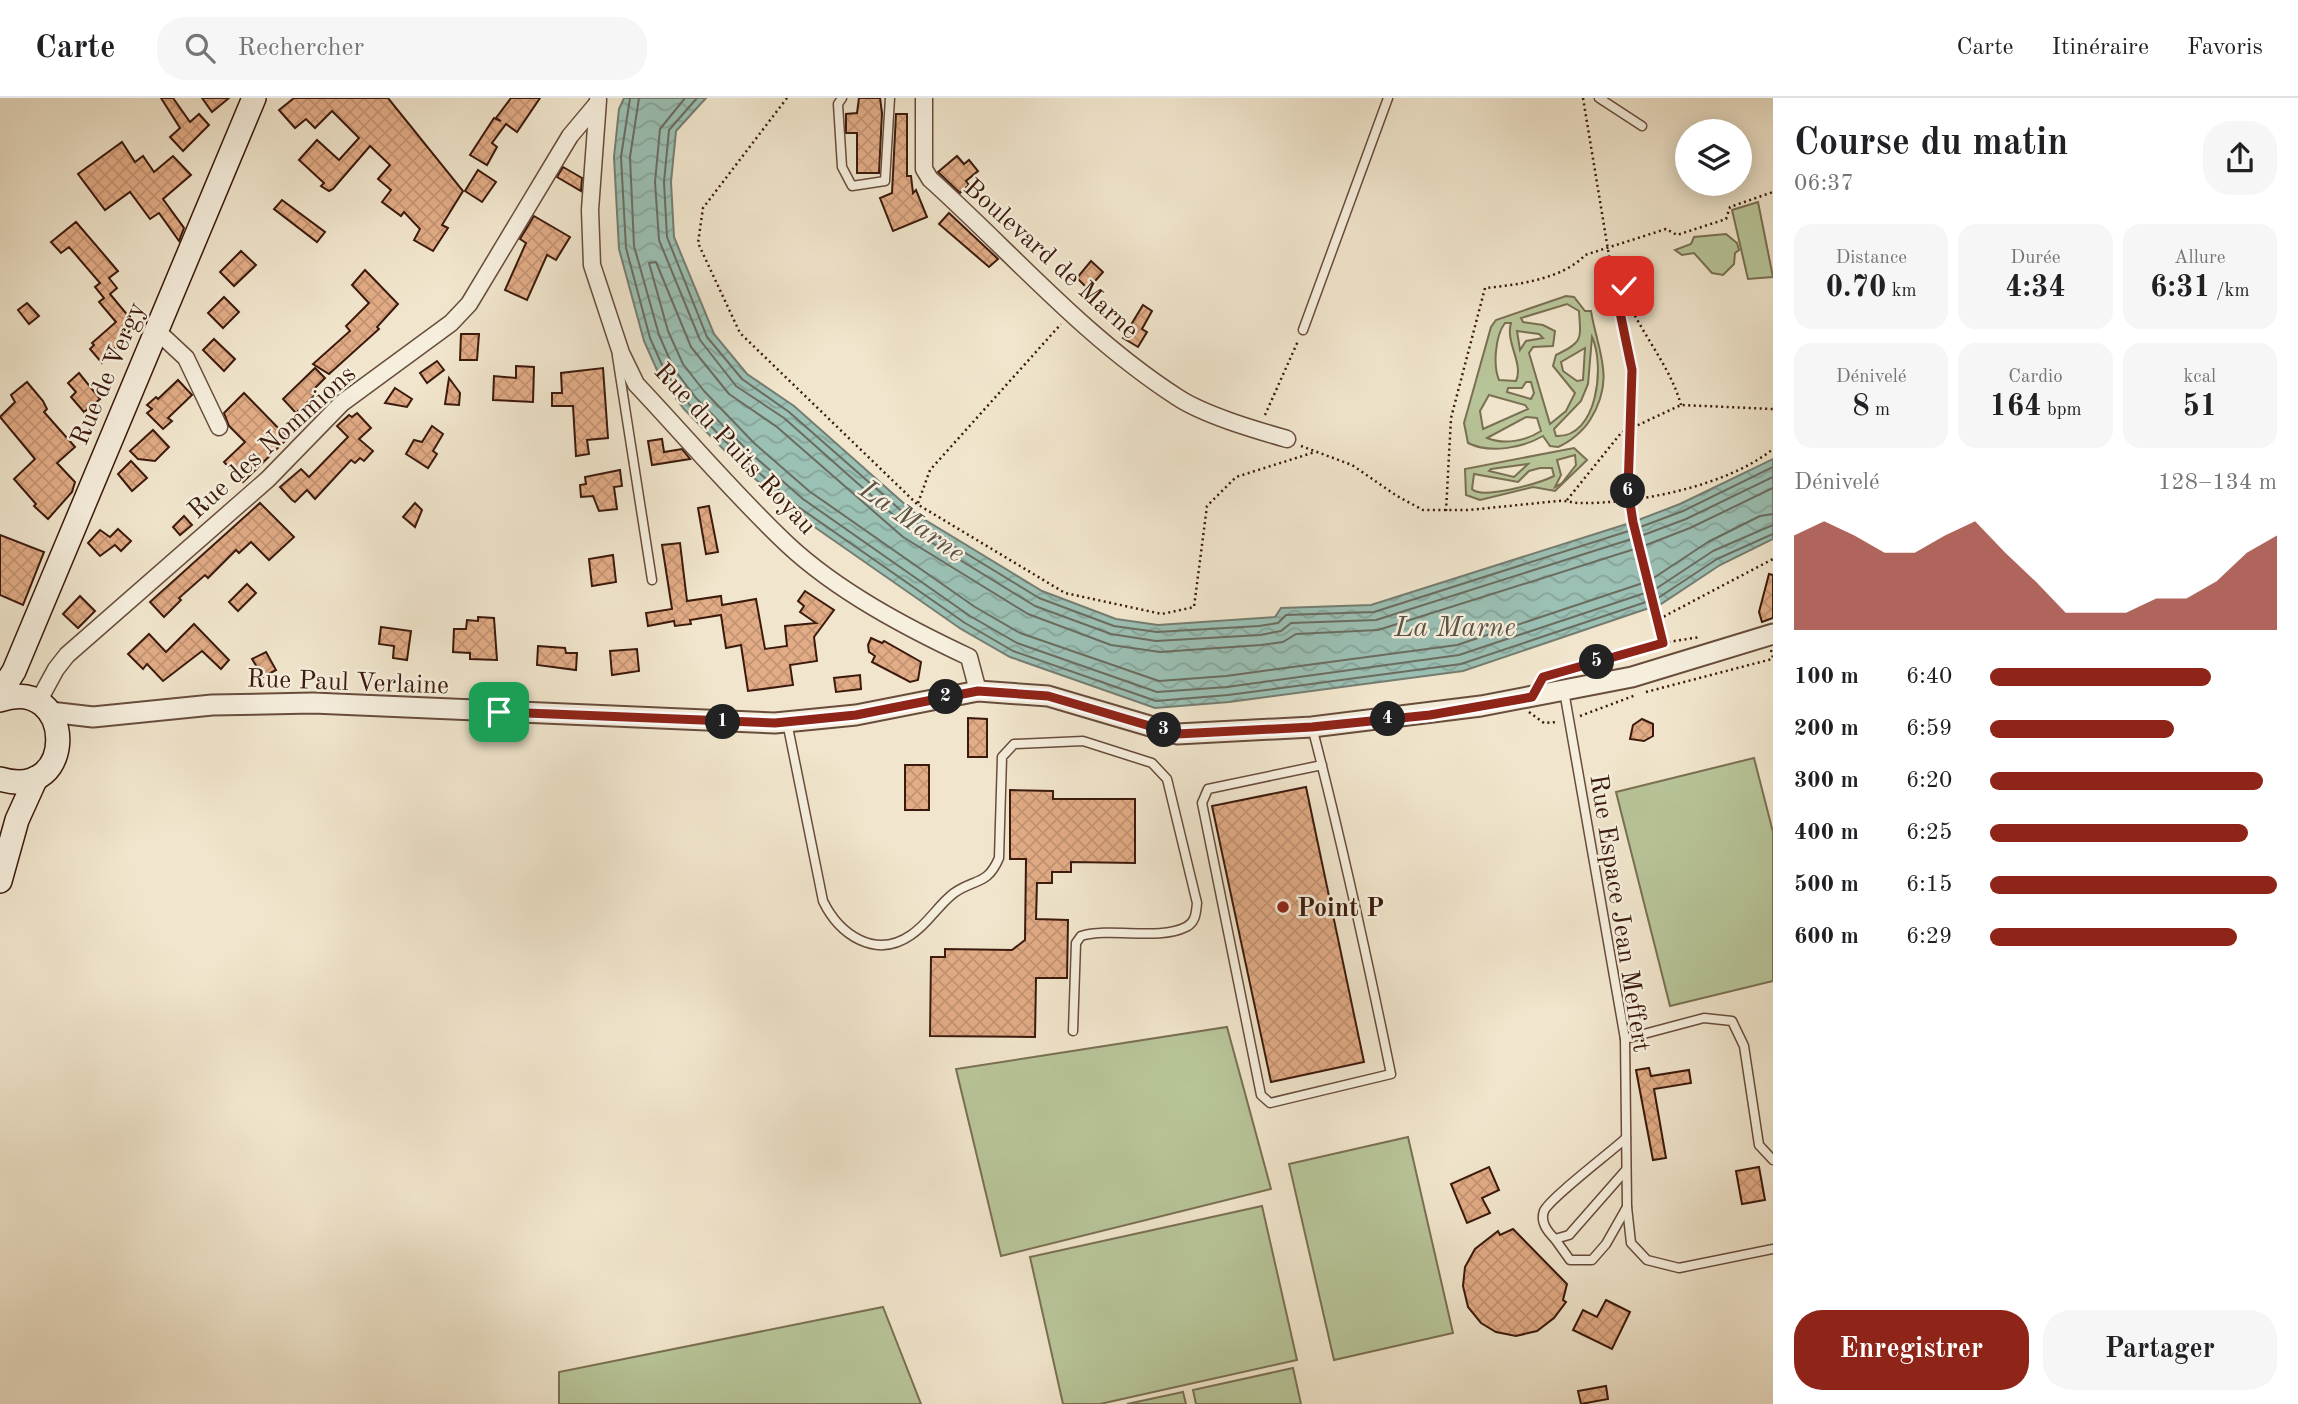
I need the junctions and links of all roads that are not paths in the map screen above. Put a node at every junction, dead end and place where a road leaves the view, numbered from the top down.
1 (254, 98) edge
2 (842, 98) edge
3 (890, 98) edge
4 (924, 98) edge
5 (1388, 98) edge
6 (1599, 98) edge
7 (597, 102) edge
8 (1643, 126) dead end
9 (612, 326) junction
10 (156, 330) junction
11 (1303, 330) road end
12 (219, 426) dead end
13 (1287, 439) road end
14 (652, 580) dead end
15 (1773, 634) edge
16 (14, 671) junction
17 (1560, 682) junction
18 (978, 691) junction
19 (0, 693) edge
20 (0, 700) edge
21 (38, 704) junction
22 (93, 717) junction
23 (787, 722) junction
24 (1312, 727) junction
25 (59, 744) junction
26 (1322, 765) junction
27 (36, 778) junction
28 (0, 779) edge
29 (0, 881) edge
30 (1073, 1031) dead end
31 (1625, 1039) junction
32 (1626, 1138) junction
33 (1773, 1160) edge
34 (1627, 1169) junction
35 (1627, 1207) junction
36 (1555, 1239) junction
37 (1773, 1249) edge

1 - 10 main road, Rue de Vergy
2 - 3 lane
4 - 13 street, Boulevard de Marne
5 - 11 lane
6 - 8 lane
7 - 9 street, Rue du Puits Royau
7 - 21 street, Rue des Nommions
9 - 14 lane
9 - 18 street, Rue du Puits Royau
10 - 12 street
10 - 16 main road, Rue de Vergy
15 - 17 street
16 - 19 main road, Rue de Vergy
16 - 21 main road
17 - 24 street
17 - 31 lane, Rue Espace Jean Meffert
18 - 23 street, Rue Paul Verlaine
18 - 24 street
20 - 21 main road
21 - 22 street, Rue Paul Verlaine
21 - 25 main road
22 - 23 street, Rue Paul Verlaine
22 - 25 street
23 - 30 lane
24 - 26 lane
25 - 27 main road
26 - 26 lane
27 - 28 main road
27 - 29 main road
31 - 32 lane, Rue Espace Jean Meffert
31 - 33 lane
32 - 34 lane, Rue Espace Jean Meffert
32 - 36 lane
34 - 35 lane, Rue Espace Jean Meffert
34 - 36 lane
35 - 36 lane
35 - 37 lane, Rue Espace Jean Meffert

